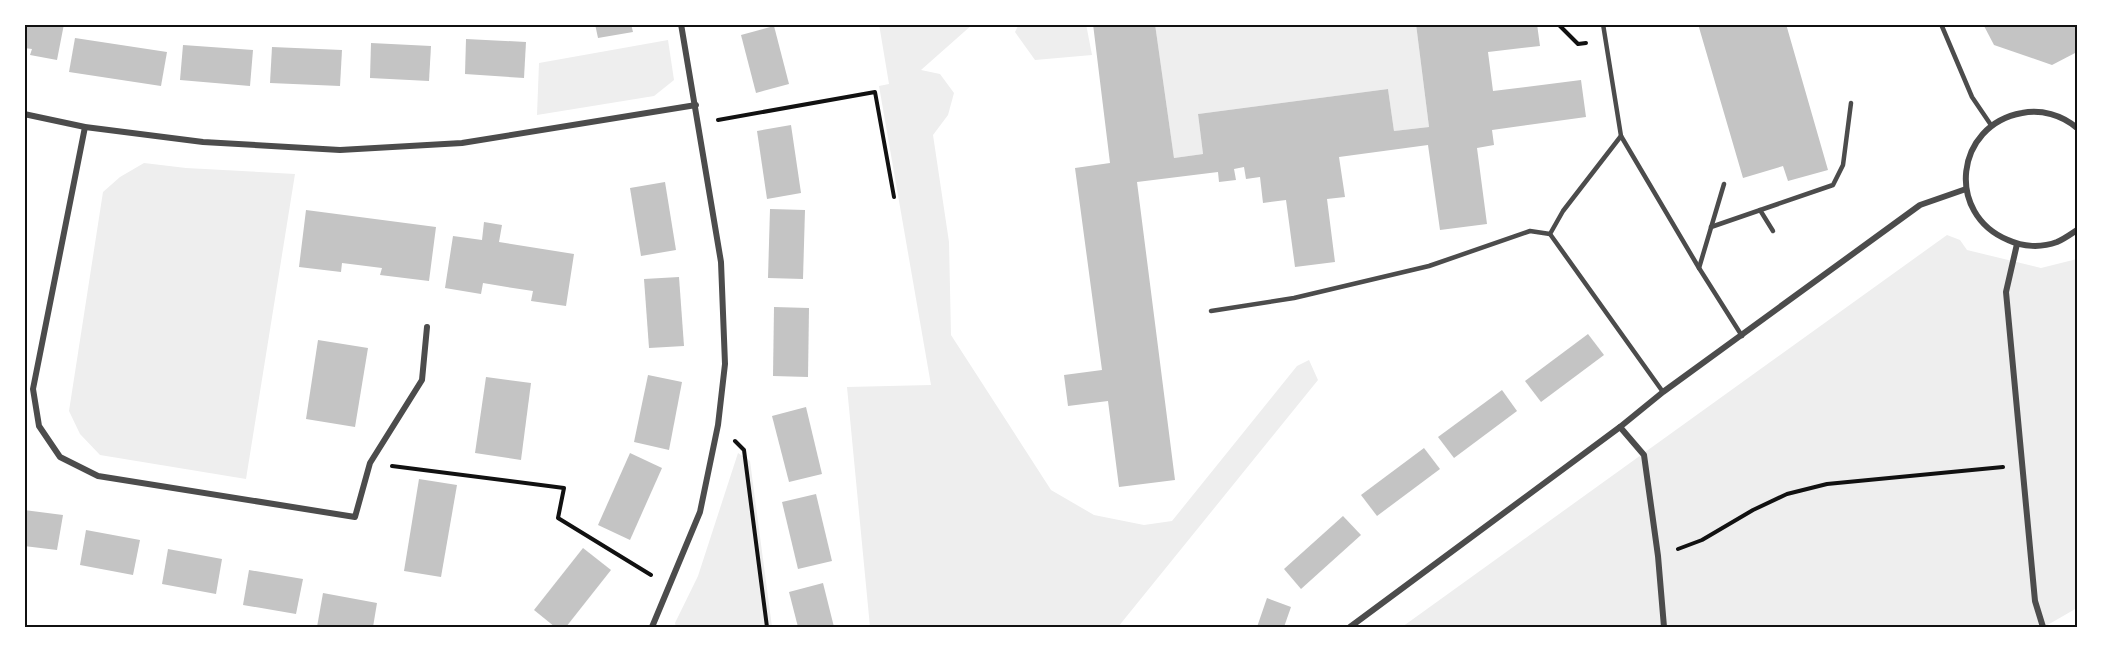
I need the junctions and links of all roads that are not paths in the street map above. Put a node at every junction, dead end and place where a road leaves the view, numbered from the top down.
1 (681, 24) edge
2 (1603, 24) edge
3 (1941, 24) edge
4 (1851, 103) dead end
5 (696, 105) junction
6 (24, 114) edge
7 (2077, 117) edge
8 (2071, 123) junction
9 (1991, 125) junction
10 (85, 127) junction
11 (2077, 128) edge
12 (1621, 136) junction
13 (1724, 184) dead end
14 (1966, 189) junction
15 (1760, 210) junction
16 (1711, 227) junction
17 (2077, 230) edge
18 (1773, 231) dead end
19 (1550, 234) junction
20 (2017, 244) junction
21 (1699, 268) junction
22 (1211, 311) dead end
23 (427, 327) dead end
24 (1742, 336) junction
25 (1663, 392) junction
26 (1620, 427) junction
27 (652, 627) edge
28 (1350, 627) edge
29 (1664, 627) edge
30 (2043, 627) edge

1 - 5 street
2 - 12 lane
3 - 9 lane
4 - 15 lane
5 - 10 street
5 - 27 street
6 - 10 street
7 - 8 street
8 - 9 street
8 - 11 street
9 - 14 street
10 - 23 street
12 - 19 lane
12 - 21 lane
13 - 16 lane
14 - 20 street
14 - 24 street
15 - 16 lane
15 - 18 lane
16 - 21 lane
17 - 20 street
19 - 22 lane
19 - 25 lane
20 - 30 street
21 - 24 lane
24 - 25 street
25 - 26 street
26 - 28 street
26 - 29 street

